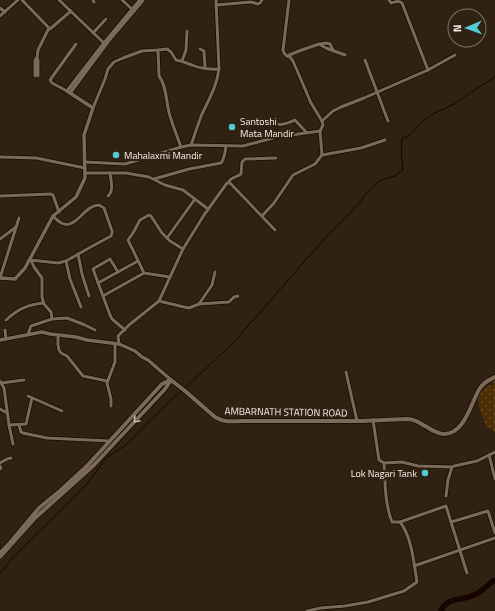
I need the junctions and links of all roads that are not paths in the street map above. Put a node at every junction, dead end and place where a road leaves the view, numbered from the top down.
1 (18, 0) edge
2 (22, 0) edge
3 (59, 0) edge
4 (122, 0) edge
5 (140, 0) edge
6 (143, 0) edge
7 (216, 0) edge
8 (262, 0) edge
9 (289, 0) edge
10 (389, 0) edge
11 (216, 5) junction
12 (0, 8) edge
13 (133, 10) junction
14 (70, 11) junction
15 (5, 12) junction
16 (0, 16) edge
17 (106, 19) dead end
18 (49, 28) junction
19 (187, 31) dead end
20 (93, 33) junction
21 (76, 44) dead end
22 (105, 44) junction
23 (320, 44) junction
24 (200, 49) dead end
25 (158, 50) junction
26 (333, 50) junction
27 (345, 55) dead end
28 (455, 55) dead end
29 (287, 56) junction
30 (365, 60) dead end
31 (182, 61) junction
32 (205, 68) junction
33 (219, 69) junction
34 (428, 70) junction
35 (37, 76) dead end
36 (68, 92) junction
37 (377, 92) junction
38 (93, 108) junction
39 (271, 118) dead end
40 (322, 121) junction
41 (388, 122) dead end
42 (320, 131) junction
43 (306, 133) junction
44 (385, 140) dead end
45 (192, 145) junction
46 (181, 146) junction
47 (226, 146) junction
48 (322, 155) junction
49 (0, 157) edge
50 (276, 158) dead end
51 (84, 162) junction
52 (85, 168) junction
53 (110, 173) junction
54 (85, 174) junction
55 (154, 179) junction
56 (228, 183) junction
57 (0, 196) edge
58 (108, 196) dead end
59 (195, 199) junction
60 (208, 209) junction
61 (59, 212) junction
62 (54, 216) junction
63 (262, 216) junction
64 (19, 218) dead end
65 (17, 226) junction
66 (275, 230) dead end
67 (167, 238) junction
68 (0, 239) edge
69 (183, 250) junction
70 (78, 254) junction
71 (30, 260) junction
72 (66, 261) junction
73 (138, 261) junction
74 (118, 272) junction
75 (215, 272) dead end
76 (144, 273) junction
77 (170, 277) junction
78 (0, 278) edge
79 (98, 283) junction
80 (89, 296) dead end
81 (102, 296) junction
82 (238, 296) dead end
83 (43, 302) junction
84 (159, 302) junction
85 (198, 304) junction
86 (82, 307) dead end
87 (52, 319) junction
88 (6, 320) dead end
89 (5, 330) dead end
90 (96, 330) dead end
91 (125, 330) junction
92 (28, 334) junction
93 (58, 335) junction
94 (6, 339) junction
95 (0, 340) edge
96 (117, 344) junction
97 (346, 372) dead end
98 (495, 377) edge
99 (24, 380) dead end
100 (171, 380) junction
101 (107, 381) junction
102 (0, 382) edge
103 (28, 396) dead end
104 (32, 398) junction
105 (112, 406) dead end
106 (0, 409) edge
107 (62, 411) dead end
108 (7, 413) junction
109 (373, 420) junction
110 (357, 421) junction
111 (9, 425) junction
112 (19, 425) junction
113 (110, 441) junction
114 (13, 444) dead end
115 (495, 452) edge
116 (489, 455) junction
117 (11, 458) dead end
118 (384, 463) junction
119 (0, 464) edge
120 (452, 468) junction
121 (0, 469) edge
122 (495, 479) edge
123 (446, 496) dead end
124 (400, 522) junction
125 (451, 522) junction
126 (495, 533) edge
127 (495, 538) edge
128 (460, 550) junction
129 (0, 553) edge
130 (0, 557) edge
131 (414, 566) junction
132 (467, 573) dead end
133 (334, 606) junction
134 (308, 611) edge
135 (335, 611) edge

1 - 15 street
2 - 18 street
3 - 14 street
4 - 13 street
5 - 13 street
6 - 13 street
7 - 11 street
8 - 11 street
9 - 29 street
10 - 34 street
11 - 33 street
12 - 15 street
13 - 22 street
14 - 18 street
14 - 20 street
15 - 16 street
17 - 20 street
18 - 35 street
19 - 31 street
20 - 22 street
21 - 36 street
22 - 36 street
23 - 26 street
23 - 26 street
23 - 29 street
24 - 32 street
25 - 31 street
25 - 38 street
25 - 46 street
26 - 27 street
28 - 34 street
29 - 40 street
30 - 37 street
31 - 32 street
32 - 33 street
33 - 45 street
34 - 37 street
36 - 38 street
37 - 40 street
37 - 41 street
38 - 51 street
39 - 43 street
40 - 42 street
42 - 43 street
42 - 48 street
43 - 47 street
44 - 48 street
45 - 46 street
45 - 47 street
46 - 51 street
47 - 55 street
48 - 63 street
49 - 52 street
50 - 56 street
51 - 52 street
52 - 54 street
53 - 54 street
53 - 55 street
53 - 58 street
54 - 61 street
55 - 59 street
56 - 60 street
56 - 63 street
57 - 61 street
59 - 60 street
59 - 67 street
60 - 69 street
61 - 62 street
62 - 70 street
62 - 71 street
63 - 66 street
64 - 65 street
65 - 68 street
65 - 78 street
67 - 69 street
67 - 73 street
69 - 77 street
70 - 72 street
70 - 80 street
71 - 72 street
71 - 78 street
71 - 83 street
72 - 86 street
73 - 74 street
73 - 76 street
74 - 79 street
74 - 79 street
75 - 85 street
76 - 77 street
76 - 81 street
77 - 84 street
79 - 81 street
81 - 91 street
82 - 85 street
83 - 87 street
83 - 88 street
84 - 85 street
84 - 91 street
87 - 90 street
87 - 92 street
89 - 94 street
91 - 96 street
92 - 93 street, AMBARNATH STATION ROAD
92 - 94 street, AMBARNATH STATION ROAD
93 - 96 street, AMBARNATH STATION ROAD
93 - 101 street
94 - 95 street, AMBARNATH STATION ROAD
96 - 100 street, AMBARNATH STATION ROAD
96 - 101 street
97 - 110 street
98 - 109 main road, AMBARNATH STATION ROAD
99 - 102 street
100 - 110 main road, AMBARNATH STATION ROAD
100 - 113 main road
100 -> 130 main road
101 - 105 street
102 - 108 street
103 - 104 street
104 - 107 street
104 - 112 street
106 - 108 street
108 - 111 street
109 - 110 main road, AMBARNATH STATION ROAD
109 - 118 street
111 - 112 street
111 - 114 street
112 - 113 street
113 - 129 main road
115 - 116 street
116 - 120 street
116 - 122 street
117 - 119 street
118 - 120 street
118 - 124 street
119 - 121 street
120 - 123 street
124 - 125 street
124 - 131 street
125 - 126 street
125 - 128 street
127 - 128 street
128 - 131 street
128 - 132 street
131 - 133 street
133 - 134 street
133 - 135 street

